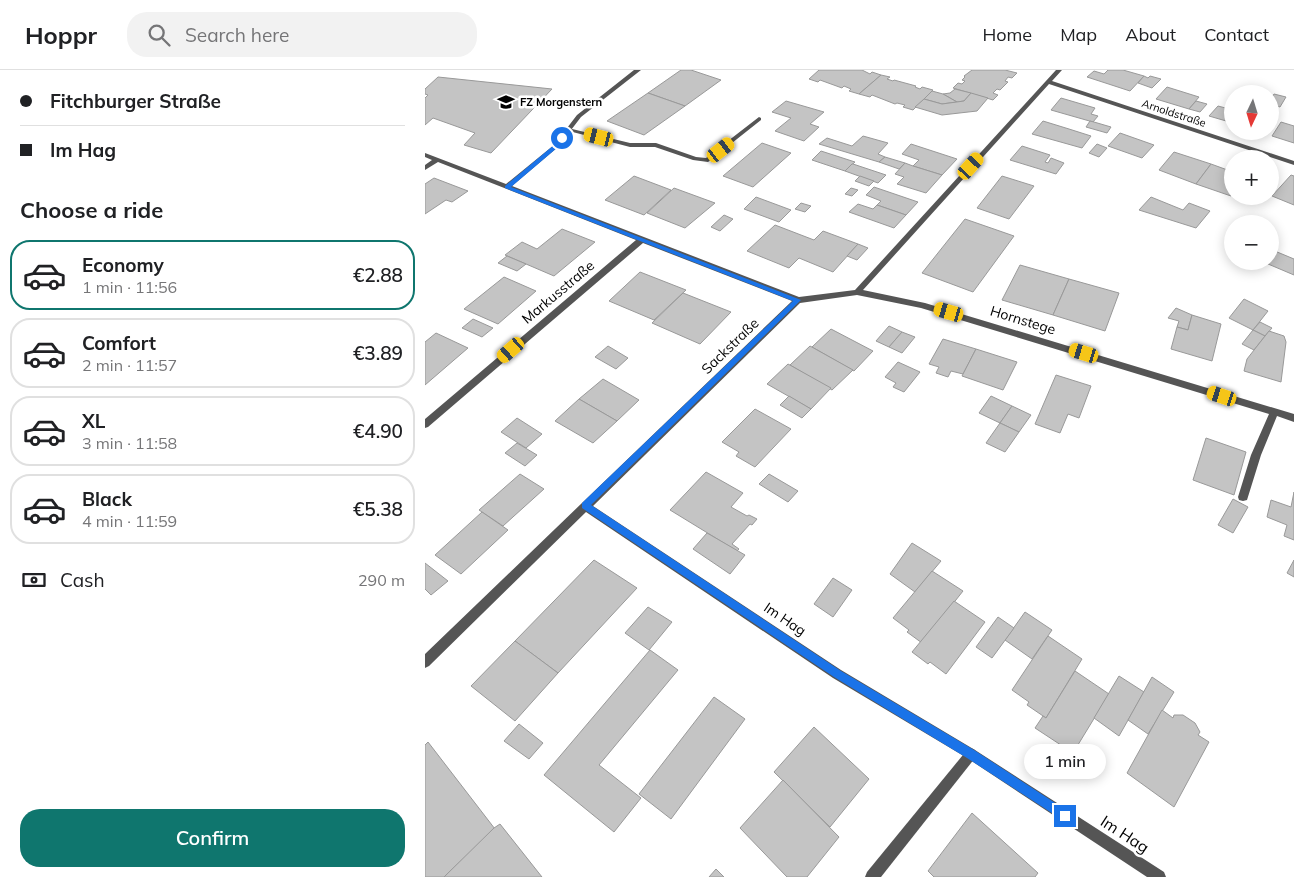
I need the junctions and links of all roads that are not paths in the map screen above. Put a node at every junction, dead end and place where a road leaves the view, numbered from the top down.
1 (638, 70) edge
2 (1059, 70) edge
3 (1048, 82) junction
4 (759, 120) dead end
5 (568, 130) junction
6 (425, 155) edge
7 (437, 160) junction
8 (1294, 163) edge
9 (425, 168) edge
10 (507, 187) junction
11 (641, 240) junction
12 (857, 292) junction
13 (798, 300) junction
14 (1274, 412) junction
15 (1294, 418) edge
16 (425, 424) edge
17 (1243, 497) dead end
18 (585, 506) junction
19 (425, 662) edge
20 (971, 754) junction
21 (872, 877) edge
22 (1159, 877) edge

1 - 5 street
2 - 3 street
3 - 8 street, Arnoldstraße
3 - 12 street
4 - 5 street
5 - 10 street
6 - 7 street
7 - 9 street
7 - 10 street
10 - 11 street
11 - 13 street
11 - 16 street, Markusstraße
12 - 13 street
12 - 14 street, Hornstege
13 - 18 street, Sackstraße
14 - 15 street, Hornstege
14 - 17 street
18 - 19 street, Sackstraße
18 - 20 street, Im Hag
20 - 21 street
20 - 22 street, Im Hag

